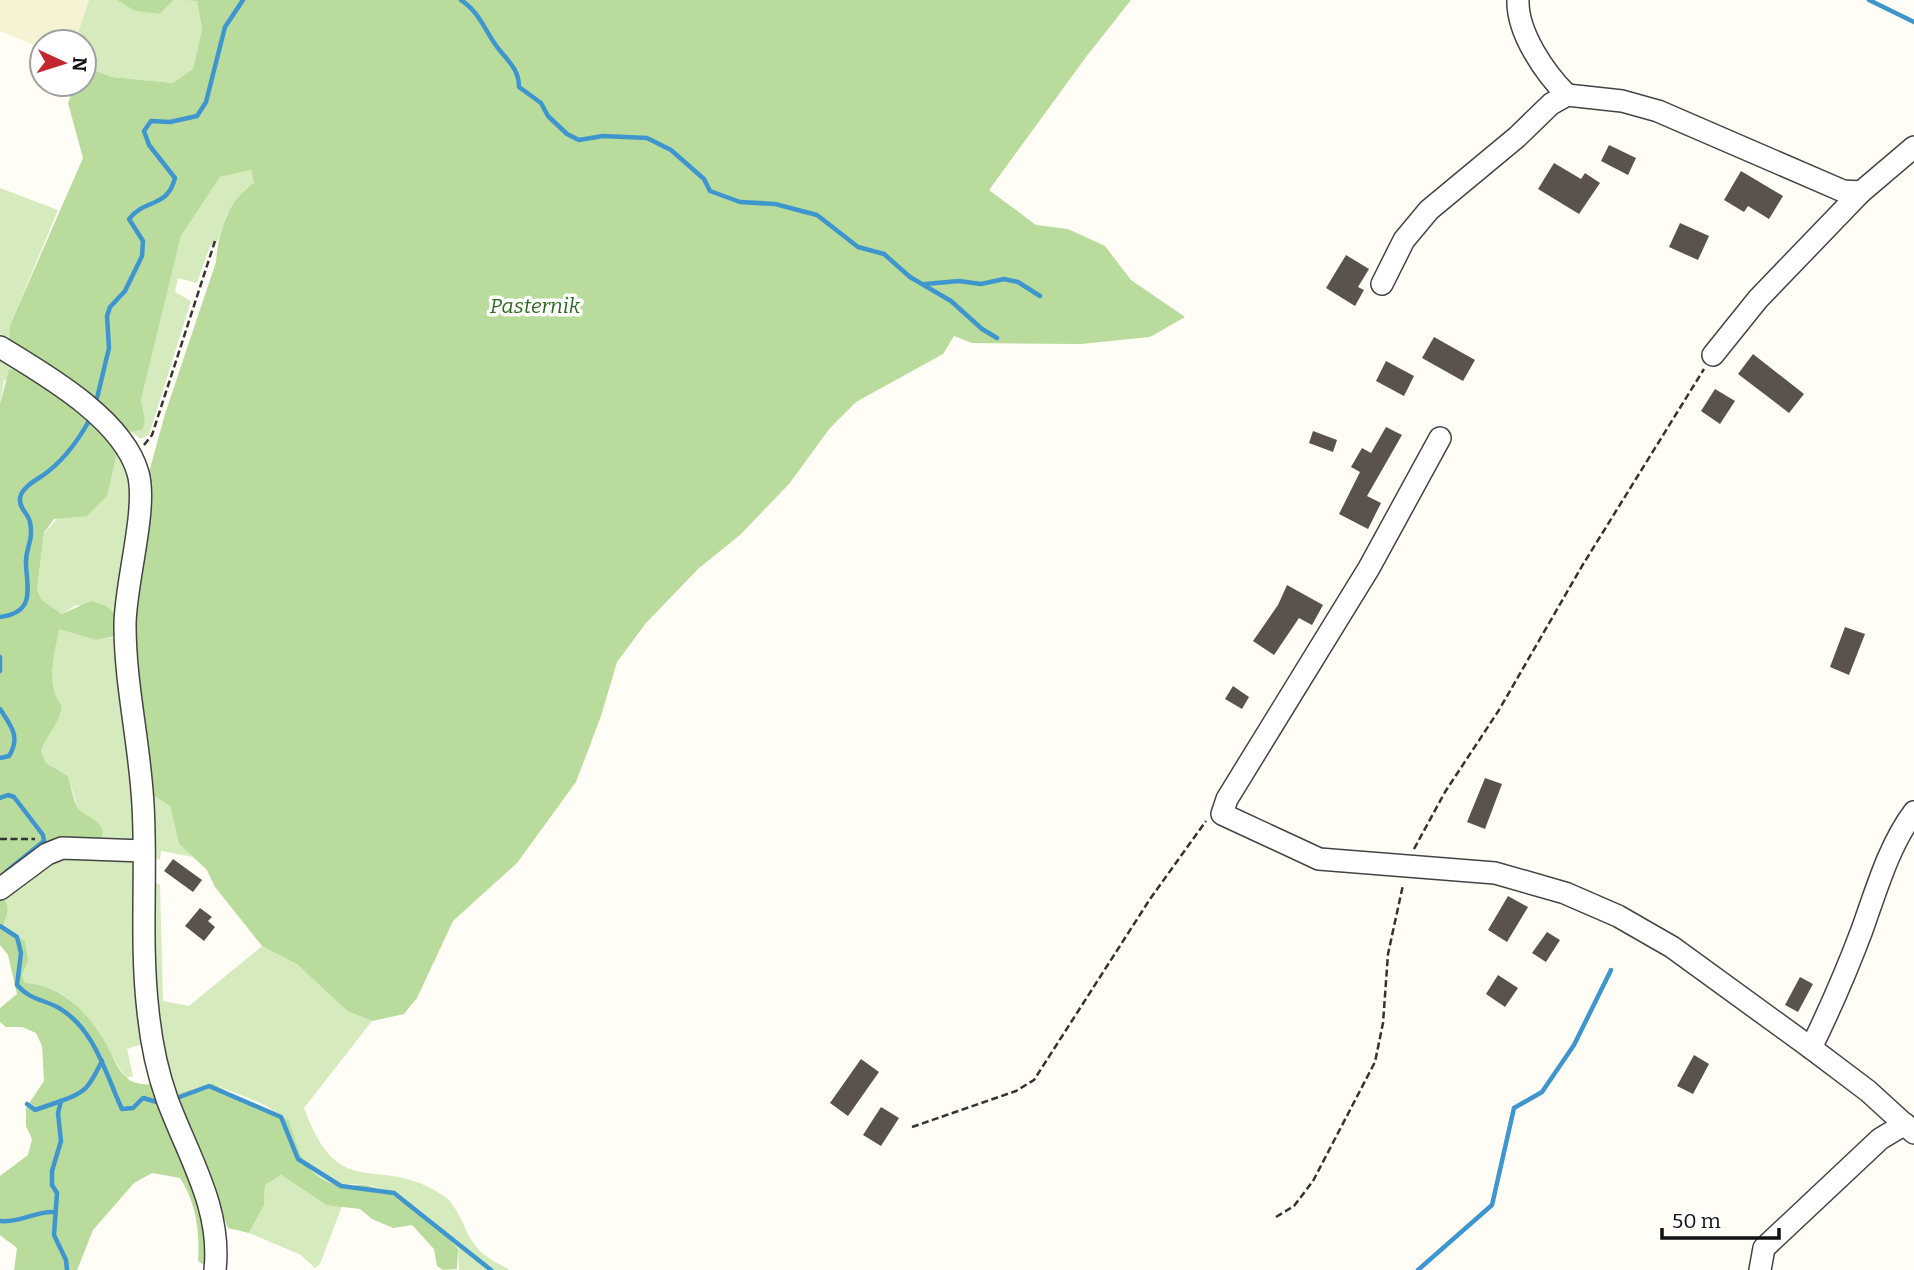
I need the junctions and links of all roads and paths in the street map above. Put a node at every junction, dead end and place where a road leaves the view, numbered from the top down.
1 (1518, 0) edge
2 (1567, 95) junction
3 (1914, 147) edge
4 (1861, 192) junction
5 (215, 241) dead end
6 (1382, 284) dead end
7 (0, 347) edge
8 (1713, 355) joint
9 (1440, 438) dead end
10 (132, 457) junction
11 (1914, 812) edge
12 (1222, 814) junction
13 (144, 851) junction
14 (1411, 866) junction
15 (0, 889) edge
16 (1811, 1048) junction
17 (912, 1127) dead end
18 (1909, 1128) edge
19 (1276, 1217) dead end
20 (215, 1270) edge
21 (1760, 1270) edge

1 - 2 street
2 - 4 street
2 - 6 street
3 - 4 street
4 - 8 street
5 - 10 path
7 - 10 street
8 - 14 path
9 - 12 street
10 - 13 street
11 - 16 street
12 - 14 street
12 - 17 path
13 - 15 street
13 - 20 street
14 - 16 street
14 - 19 path
16 - 18 street
18 - 21 street

